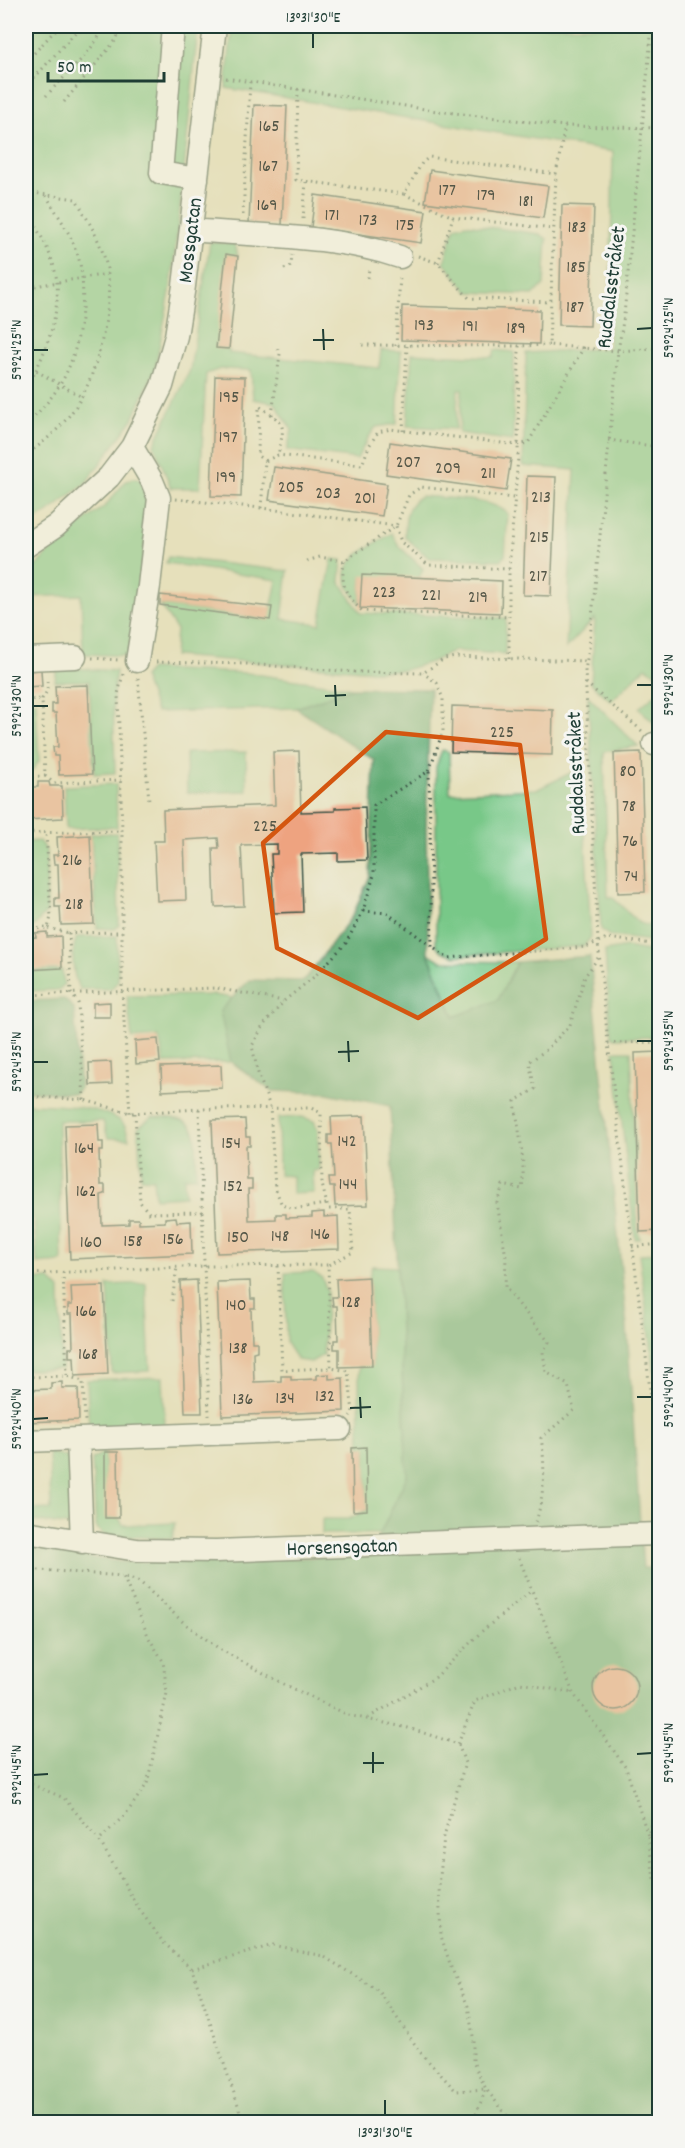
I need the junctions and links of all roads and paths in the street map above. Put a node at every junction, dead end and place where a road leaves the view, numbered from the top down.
1 (59, 26) edge
2 (81, 26) edge
3 (104, 26) edge
4 (122, 26) edge
5 (173, 26) edge
6 (215, 26) edge
7 (652, 26) edge
8 (26, 62) edge
9 (210, 76) junction
10 (250, 82) junction
11 (26, 87) edge
12 (298, 89) junction
13 (46, 96) dead end
14 (64, 102) dead end
15 (565, 126) junction
16 (642, 127) junction
17 (659, 129) edge
18 (556, 174) junction
19 (197, 179) junction
20 (306, 182) junction
21 (26, 192) edge
22 (404, 194) junction
23 (46, 195) junction
24 (26, 211) edge
25 (453, 217) junction
26 (553, 229) junction
27 (191, 230) junction
28 (242, 234) junction
29 (302, 239) junction
30 (400, 257) junction
31 (438, 263) junction
32 (108, 274) junction
33 (83, 278) junction
34 (57, 282) junction
35 (29, 287) dead end
36 (550, 302) junction
37 (362, 345) dead end
38 (549, 345) junction
39 (396, 346) junction
40 (407, 346) junction
41 (519, 346) junction
42 (277, 347) dead end
43 (584, 347) junction
44 (660, 348) edge
45 (618, 351) junction
46 (26, 366) edge
47 (36, 371) junction
48 (60, 385) junction
49 (26, 389) edge
50 (82, 398) junction
51 (272, 415) junction
52 (26, 424) edge
53 (403, 431) junction
54 (608, 440) junction
55 (517, 445) junction
56 (132, 447) junction
57 (660, 447) edge
58 (26, 455) edge
59 (278, 455) junction
60 (266, 460) junction
61 (159, 498) junction
62 (513, 498) junction
63 (261, 508) junction
64 (396, 526) junction
65 (26, 546) edge
66 (307, 561) dead end
67 (344, 561) junction
68 (509, 569) junction
69 (509, 618) junction
70 (75, 657) joint
71 (36, 658) edge
72 (508, 658) junction
73 (131, 661) junction
74 (587, 661) junction
75 (423, 673) junction
76 (586, 683) junction
77 (42, 699) junction
78 (26, 700) edge
79 (657, 744) edge
80 (429, 771) junction
81 (26, 777) edge
82 (45, 777) junction
83 (121, 780) junction
84 (149, 800) dead end
85 (122, 831) junction
86 (46, 832) junction
87 (26, 833) edge
88 (660, 880) edge
89 (363, 911) junction
90 (48, 928) junction
91 (26, 929) edge
92 (122, 932) junction
93 (69, 933) junction
94 (598, 942) junction
95 (660, 945) edge
96 (432, 948) junction
97 (600, 957) junction
98 (122, 990) junction
99 (71, 993) junction
100 (26, 995) edge
101 (284, 1001) junction
102 (660, 1042) edge
103 (608, 1043) junction
104 (26, 1096) edge
105 (84, 1100) junction
106 (270, 1107) junction
107 (199, 1109) junction
108 (135, 1112) junction
109 (130, 1113) junction
110 (327, 1204) junction
111 (26, 1212) edge
112 (203, 1212) junction
113 (660, 1244) edge
114 (632, 1247) junction
115 (328, 1265) junction
116 (205, 1266) junction
117 (278, 1266) junction
118 (177, 1267) junction
119 (63, 1272) junction
120 (26, 1274) edge
121 (30, 1274) junction
122 (172, 1301) dead end
123 (331, 1368) junction
124 (67, 1376) junction
125 (26, 1377) edge
126 (651, 1395) junction
127 (660, 1395) edge
128 (340, 1429) joint
129 (210, 1434) junction
130 (82, 1439) junction
131 (26, 1441) edge
132 (657, 1526) edge
133 (26, 1532) edge
134 (521, 1539) junction
135 (82, 1542) junction
136 (26, 1569) edge
137 (123, 1576) junction
138 (531, 1591) junction
139 (573, 1693) junction
140 (366, 1719) junction
141 (458, 1744) junction
142 (26, 1782) edge
143 (660, 1790) edge
144 (648, 1836) junction
145 (99, 1840) junction
146 (660, 1890) edge
147 (192, 1969) junction
148 (486, 2089) junction
149 (242, 2122) edge
150 (473, 2122) edge
151 (512, 2122) edge

1 - 8 path
2 - 11 path
3 - 13 path
4 - 14 path
5 - 19 street
6 - 9 street, Mossgatan
7 - 16 path, Ruddalsstråket
9 - 10 path
9 - 19 street, Mossgatan
10 - 12 path
10 - 28 path
12 - 15 path
12 - 20 path
15 - 16 path
15 - 18 path
16 - 17 path
16 - 45 path, Ruddalsstråket
18 - 22 path
18 - 26 path
19 - 27 street, Mossgatan
20 - 22 path
20 - 29 path
21 - 23 path
22 - 25 path
23 - 32 path
23 - 33 path
24 - 34 path
25 - 26 path
25 - 31 path
26 - 36 path
27 - 28 street
27 - 56 street, Mossgatan
28 - 29 street
29 - 30 street
30 - 31 path
30 - 39 path
31 - 36 path
32 - 33 path
32 - 50 path
33 - 34 path
33 - 48 path
34 - 35 path
34 - 47 path
36 - 38 path
37 - 39 path
38 - 41 path
38 - 43 path
39 - 40 path
40 - 41 path
40 - 53 path
41 - 55 path
42 - 51 path
43 - 45 path
43 - 55 path
44 - 45 path
45 - 54 path, Ruddalsstråket
46 - 47 path
47 - 48 path
47 - 49 path
48 - 50 path
48 - 52 path
50 - 58 path
51 - 59 path
51 - 60 path
53 - 55 path
53 - 59 path
54 - 57 path
54 - 74 path, Ruddalsstråket
55 - 62 path
56 - 61 street
56 - 65 street, Mossgatan
59 - 60 path
60 - 63 path
61 - 63 path
61 - 73 street
62 - 64 path
62 - 68 path
63 - 64 path
64 - 67 path
64 - 68 path
66 - 67 path
67 - 69 path
68 - 69 path
69 - 72 path
70 - 71 street
70 - 73 path
71 - 77 path
72 - 74 path
72 - 75 path
73 - 75 path
73 - 83 path
73 - 84 path
74 - 76 path, Ruddalsstråket
75 - 80 path
76 - 79 path
76 - 94 path, Ruddalsstråket
77 - 78 path
77 - 82 path
79 - 88 path
80 - 89 path
80 - 96 path
81 - 82 path
82 - 83 path
83 - 85 path
85 - 86 path
85 - 92 path
86 - 87 path
86 - 90 path
89 - 96 path
89 - 101 path
90 - 91 path
90 - 93 path
92 - 93 path
92 - 98 path
93 - 99 path
94 - 95 path
94 - 96 path
94 - 97 path, Ruddalsstråket
97 - 103 path, Ruddalsstråket
97 - 134 path
98 - 99 path
98 - 101 path
98 - 109 path
99 - 100 path
99 - 105 path
101 - 106 path
102 - 103 path
103 - 114 path, Ruddalsstråket
104 - 105 path
105 - 109 path
106 - 107 path
106 - 110 path
106 - 110 path
107 - 108 path
107 - 112 path
108 - 109 path
108 - 112 path
110 - 115 path
111 - 121 path
112 - 116 path
113 - 114 path
114 - 126 path, Ruddalsstråket
115 - 117 path
115 - 123 path
116 - 117 path
116 - 118 path
116 - 129 path
117 - 123 path
118 - 119 path
118 - 122 path
119 - 121 path
119 - 124 path
120 - 121 path
123 - 128 path
124 - 125 path
124 - 130 path
126 - 127 path
126 - 132 path, Ruddalsstråket
128 - 129 street
129 - 130 street
130 - 131 street
130 - 135 street
132 - 134 street, Horsensgatan, bridge
133 - 135 street, Horsensgatan
134 - 135 street, Horsensgatan
134 - 138 path
136 - 137 path
137 - 140 path
137 - 145 path
138 - 139 path
138 - 140 path
139 - 141 path
139 - 144 path
140 - 141 path
141 - 148 path
142 - 145 path
143 - 144 path
144 - 146 path
145 - 147 path
147 - 148 path
147 - 149 path
148 - 150 path
148 - 151 path

